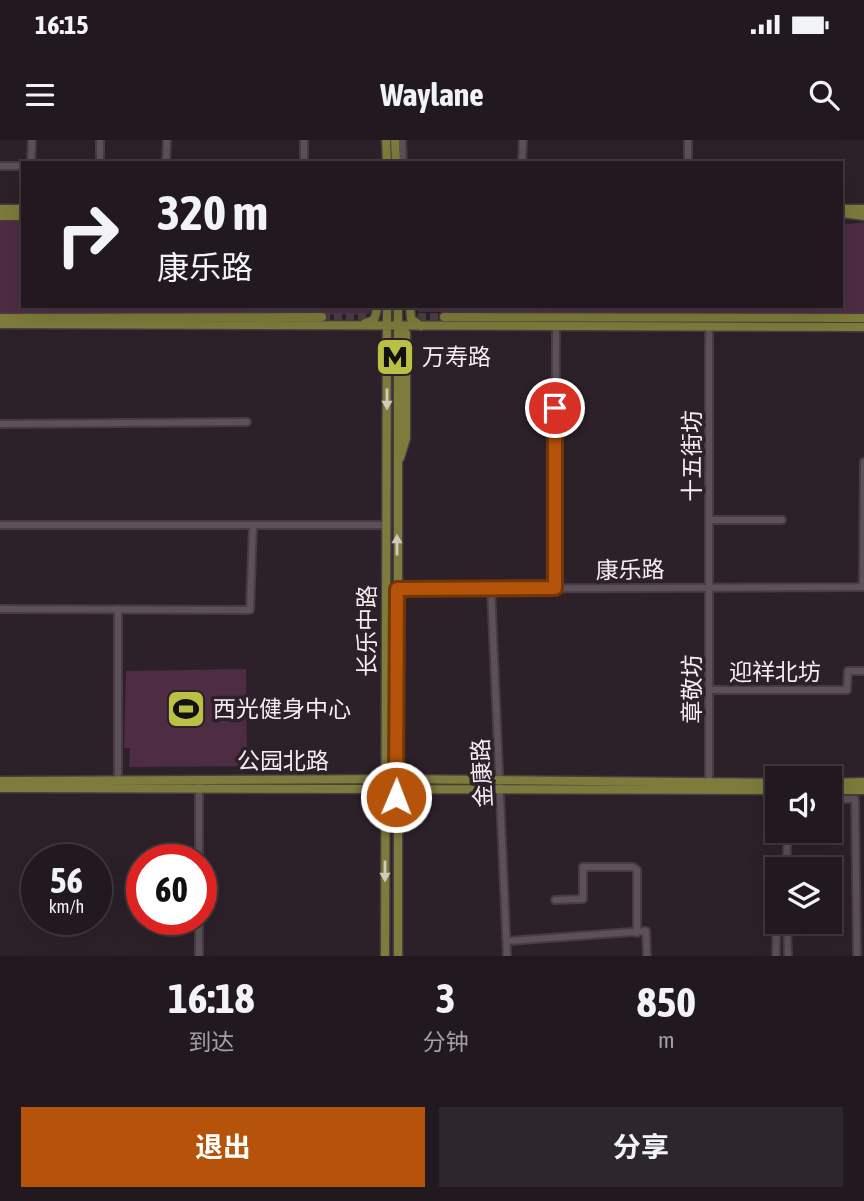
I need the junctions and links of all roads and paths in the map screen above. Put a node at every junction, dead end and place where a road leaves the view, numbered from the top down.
1 (32, 140) edge
2 (100, 140) edge
3 (167, 140) edge
4 (304, 140) edge
5 (386, 140) edge
6 (395, 140) edge
7 (402, 140) edge
8 (523, 140) edge
9 (688, 140) edge
10 (32, 161) edge
11 (100, 161) edge
12 (166, 161) edge
13 (304, 161) edge
14 (387, 161) edge
15 (396, 161) edge
16 (403, 161) edge
17 (522, 161) edge
18 (688, 161) edge
19 (0, 166) edge
20 (21, 166) edge
21 (0, 209) edge
22 (21, 209) edge
23 (864, 209) edge
24 (843, 213) edge
25 (843, 213) edge
26 (0, 216) edge
27 (21, 216) edge
28 (864, 217) edge
29 (377, 308) edge
30 (387, 308) edge
31 (398, 308) edge
32 (410, 308) edge
33 (756, 308) edge
34 (322, 317) tunnel mouth
35 (444, 317) tunnel mouth
36 (616, 317) junction
37 (0, 318) edge
38 (828, 318) junction
39 (864, 318) edge
40 (756, 322) junction
41 (0, 324) edge
42 (356, 326) junction
43 (387, 326) junction
44 (398, 326) junction
45 (422, 326) junction
46 (556, 326) junction
47 (666, 326) junction
48 (709, 326) junction
49 (798, 326) junction
50 (864, 327) edge
51 (247, 422) dead end
52 (0, 424) edge
53 (864, 462) edge
54 (386, 494) junction
55 (397, 494) junction
56 (709, 520) junction
57 (782, 520) dead end
58 (0, 525) edge
59 (253, 525) junction
60 (387, 526) junction
61 (709, 587) junction
62 (863, 587) edge
63 (555, 588) junction
64 (397, 589) junction
65 (491, 589) junction
66 (0, 609) edge
67 (118, 609) junction
68 (864, 670) edge
69 (709, 690) junction
70 (0, 781) edge
71 (118, 781) junction
72 (864, 782) edge
73 (842, 783) edge
74 (200, 784) junction
75 (386, 784) junction
76 (396, 784) junction
77 (765, 784) edge
78 (501, 785) junction
79 (709, 787) junction
80 (0, 788) edge
81 (765, 789) edge
82 (842, 790) edge
83 (864, 790) edge
84 (842, 799) edge
85 (199, 844) edge
86 (555, 900) dead end
87 (637, 933) junction
88 (776, 934) edge
89 (788, 934) edge
90 (199, 935) edge
91 (507, 941) junction
92 (199, 956) edge
93 (385, 956) edge
94 (398, 956) edge
95 (507, 956) edge
96 (647, 956) edge
97 (776, 956) edge
98 (789, 956) edge
99 (857, 956) edge

1 - 10 street
2 - 11 street
3 - 12 street
4 - 13 street
5 - 14 main road
6 - 15 main road
7 - 16 street
8 - 17 street
9 - 18 street
19 - 20 street
21 - 22 main road
23 - 24 main road
25 - 28 main road
26 - 27 main road
29 - 42 main road
30 - 43 main road, 长乐中路
31 - 44 main road, 长乐中路
32 - 45 main road
33 - 40 main road
34 - 37 main road
35 - 36 main road
36 - 40 main road
36 - 47 main road
38 - 39 main road
38 - 40 main road
38 - 49 main road
40 - 48 main road
40 - 49 main road
41 - 42 main road
42 - 43 main road
43 - 44 main road
43 -> 54 main road, 长乐中路
44 - 45 main road
44 - 55 main road, 长乐中路
45 - 46 main road
46 - 47 main road
46 - 63 street
47 - 48 main road
48 - 56 street, 十五街坊
49 - 50 main road
51 - 52 street
53 - 62 street
54 - 55 main road
54 - 60 main road, 长乐中路
64 -> 55 main road, 长乐中路
56 - 57 street
56 - 61 street, 十五街坊
58 - 59 street
59 - 60 street
59 - 67 street
60 - 75 main road, 长乐中路
61 - 62 street, 康乐路
61 - 63 street, 康乐路
61 - 69 street, 章敬坊
63 - 65 street, 康乐路
64 - 65 street, 康乐路
64 - 76 main road, 长乐中路
65 - 78 street, 金康路
66 - 67 street
67 - 71 street
68 - 69 street, 迎祥北坊
69 - 79 street, 章敬坊
70 - 71 main road, 公园北路
71 - 74 main road, 公园北路
72 - 73 main road
74 - 75 main road, 公园北路
74 - 80 main road, 公园北路
74 - 85 street
75 - 76 main road, 公园北路
75 -> 93 main road, 长乐中路
76 - 78 main road, 公园北路
76 - 94 main road, 长乐中路
77 - 79 main road, 公园北路
78 - 79 main road, 公园北路
78 - 91 street, 金康路
79 - 81 main road, 公园北路
82 - 83 main road
84 - 99 street
86 - 87 street
87 - 91 street
87 - 96 street
88 - 97 street
89 - 98 street
90 - 92 street
91 - 95 street, 金康路

